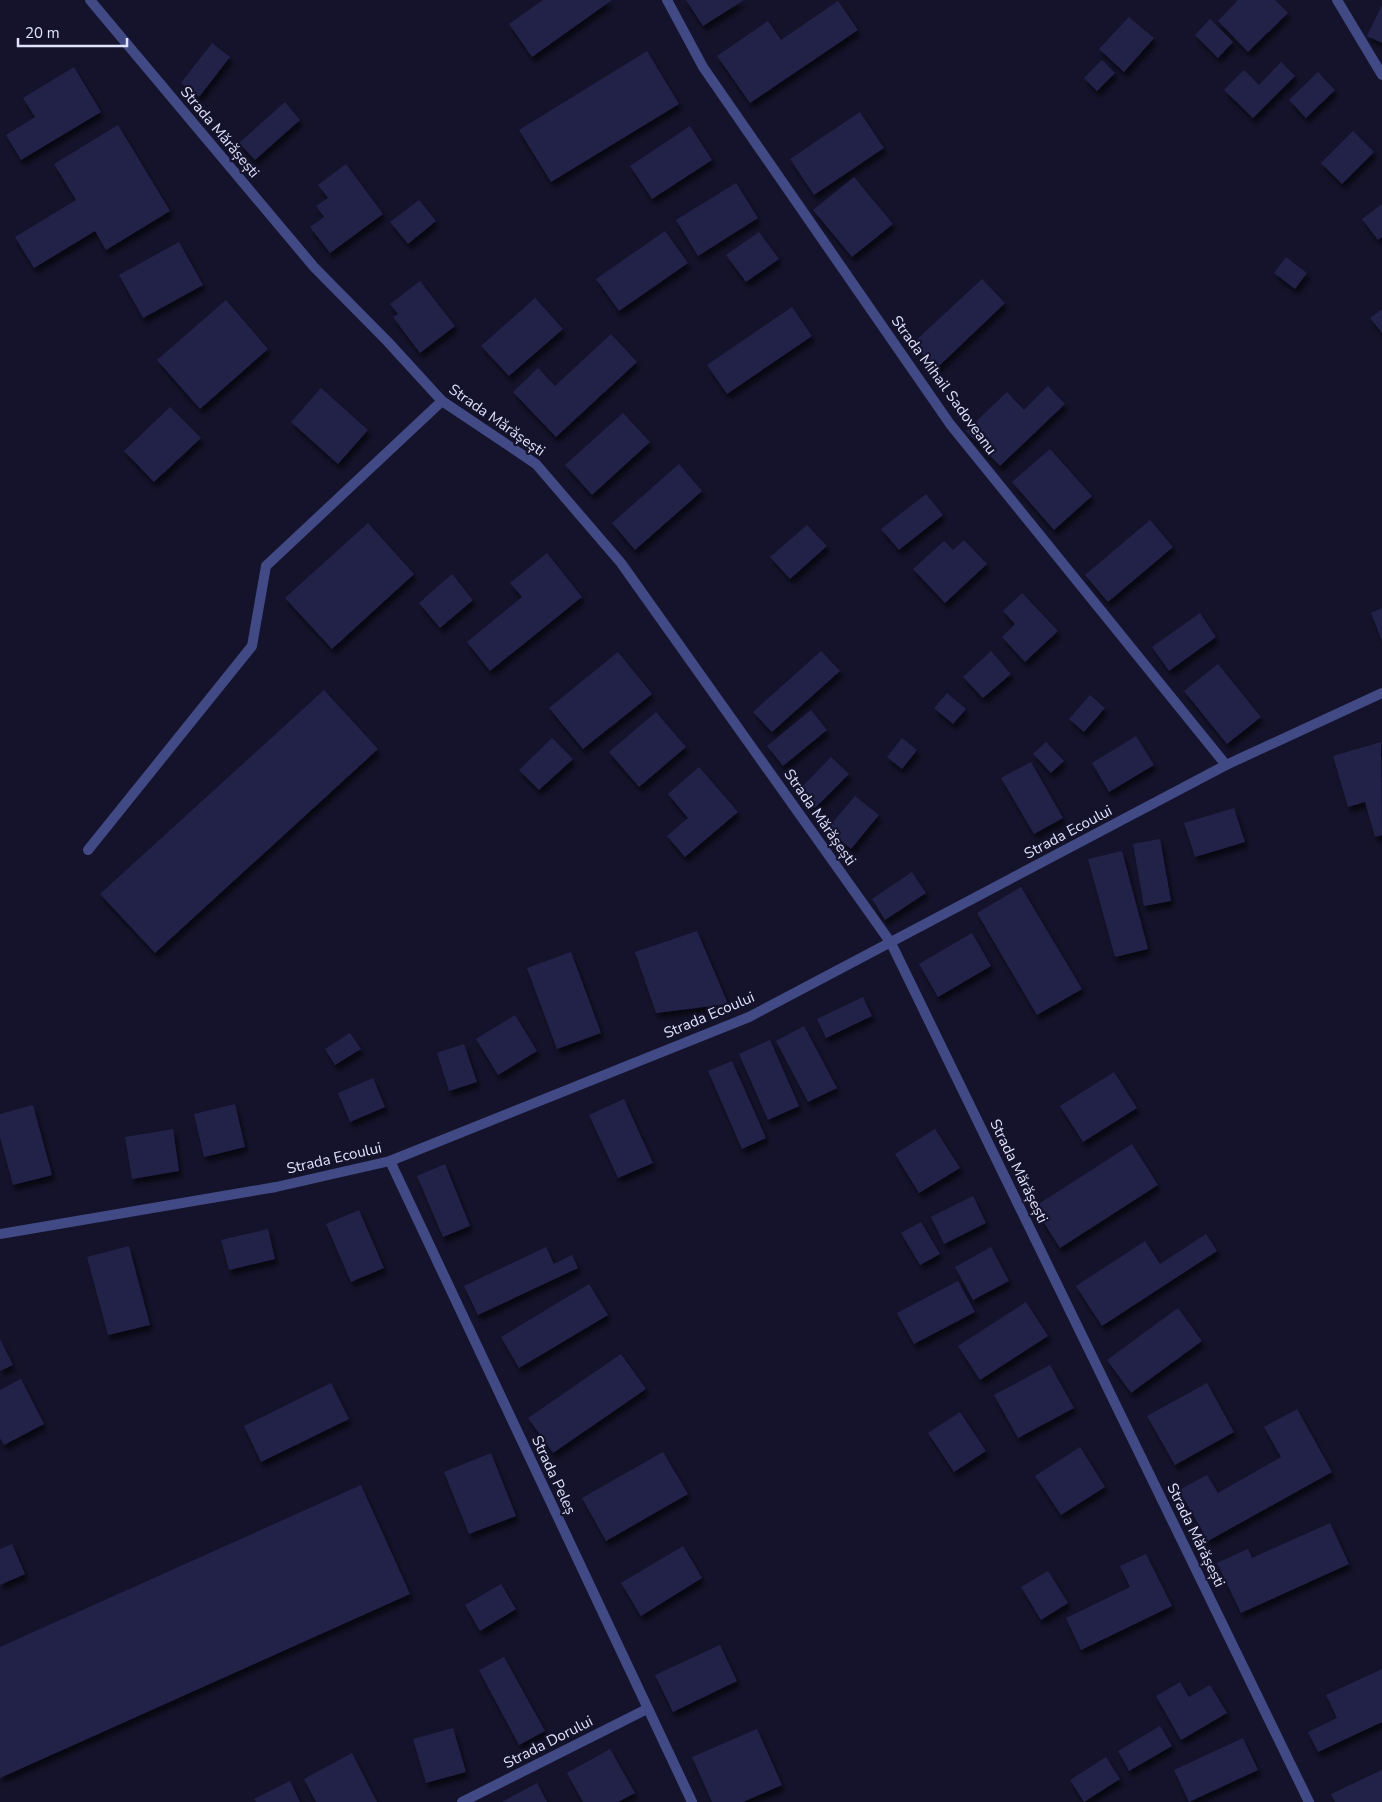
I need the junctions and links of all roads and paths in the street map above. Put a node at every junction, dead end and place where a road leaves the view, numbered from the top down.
1 (90, 0) edge
2 (667, 0) edge
3 (1337, 0) edge
4 (1382, 75) edge
5 (442, 401) junction
6 (1382, 693) edge
7 (1226, 765) junction
8 (88, 850) dead end
9 (891, 943) junction
10 (390, 1161) junction
11 (0, 1234) edge
12 (648, 1709) junction
13 (462, 1802) edge
14 (692, 1802) edge
15 (1309, 1802) edge

1 - 5 street, Strada Mărășești
2 - 7 street, Strada Mihail Sadoveanu
3 - 4 street
5 - 8 street
5 - 9 street, Strada Mărășești
6 - 7 street, Strada Ecoului
7 - 9 street, Strada Ecoului
9 - 10 street, Strada Ecoului
9 - 15 street, Strada Mărășești
10 - 11 street, Strada Ecoului
10 - 12 street, Strada Peleș
12 - 13 street, Strada Dorului
12 - 14 street, Strada Peleș

